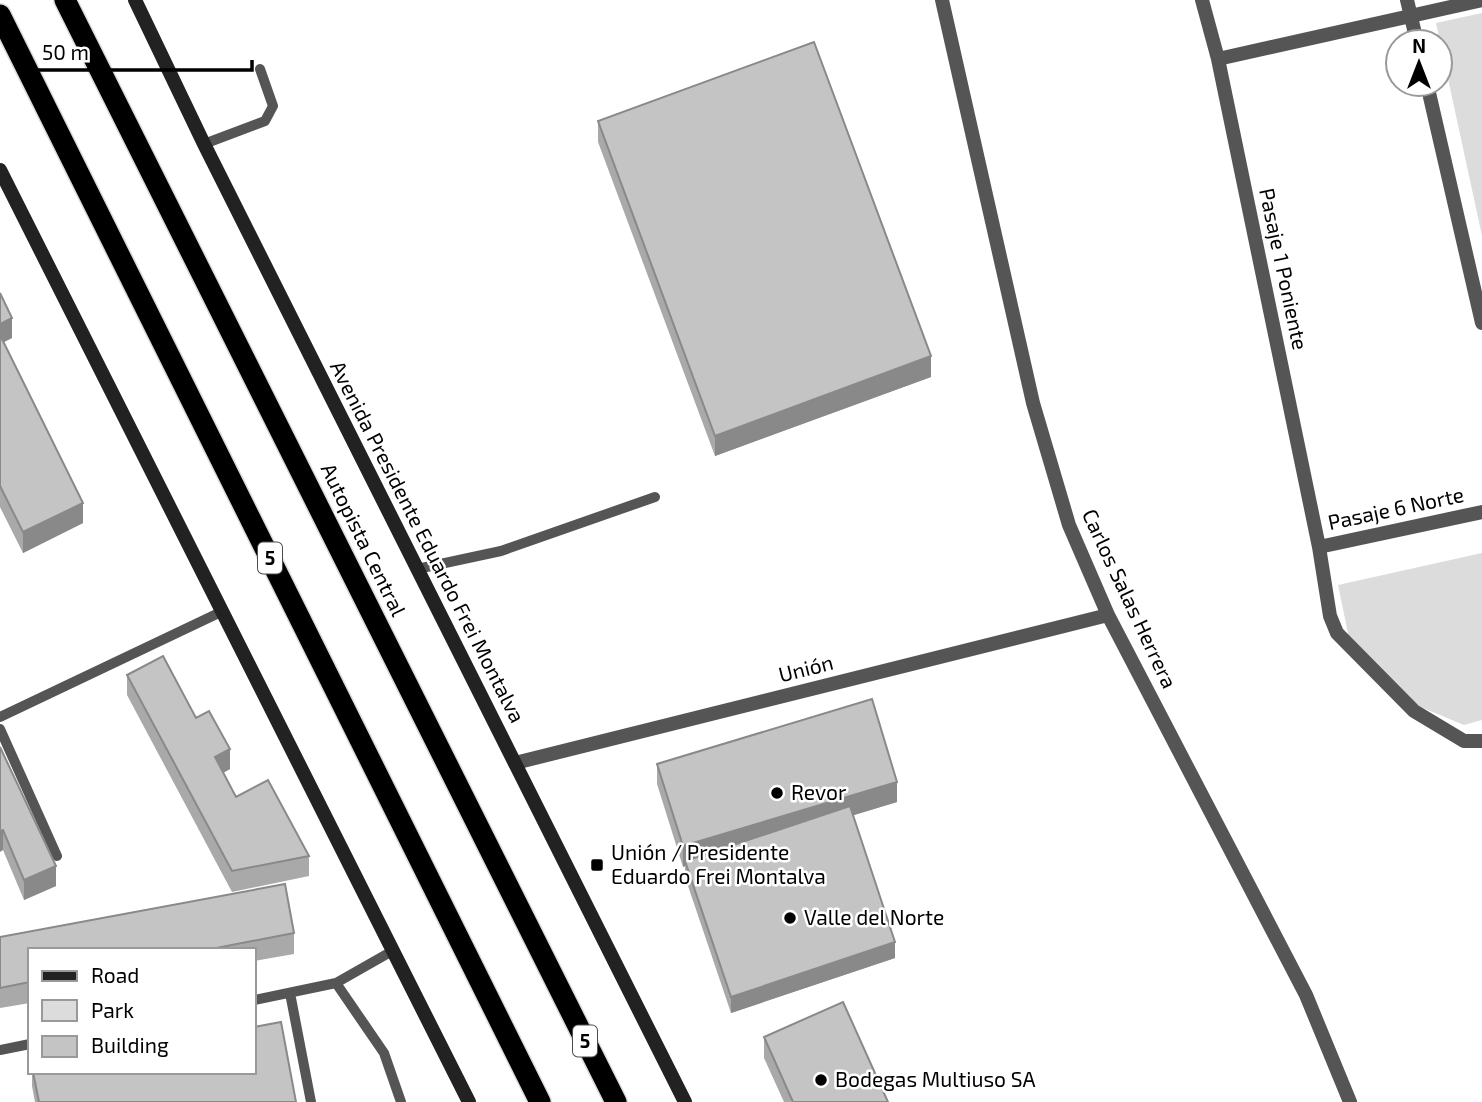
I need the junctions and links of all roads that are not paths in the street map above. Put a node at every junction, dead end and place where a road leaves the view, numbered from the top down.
1 (65, 0) edge
2 (135, 0) edge
3 (942, 0) edge
4 (1202, 0) edge
5 (1407, 0) edge
6 (1482, 0) edge
7 (0, 15) edge
8 (1411, 16) junction
9 (1414, 28) edge
10 (1218, 59) junction
11 (260, 69) dead end
12 (1430, 98) edge
13 (204, 144) junction
14 (0, 171) edge
15 (1479, 293) edge
16 (1482, 323) edge
17 (655, 497) dead end
18 (1482, 512) edge
19 (1319, 547) junction
20 (417, 569) junction
21 (223, 611) junction
22 (1108, 615) junction
23 (0, 717) edge
24 (0, 729) edge
25 (1482, 741) edge
26 (515, 763) junction
27 (57, 856) dead end
28 (394, 950) junction
29 (336, 983) junction
30 (290, 993) junction
31 (256, 1000) edge
32 (28, 1044) edge
33 (0, 1050) edge
34 (311, 1102) edge
35 (401, 1102) edge
36 (469, 1102) edge
37 (540, 1102) edge
38 (616, 1102) edge
39 (685, 1102) edge
40 (1350, 1102) edge

1 - 38 highway, Autopista Central / 5
2 - 13 main road, Avenida Presidente Eduardo Frei Montalva
3 - 22 street, Carlos Salas Herrera
4 - 10 street, Pasaje 1 Poniente
5 - 8 street
6 - 8 street
7 - 37 highway, 5
8 - 9 street
8 - 10 street
10 - 19 street, Pasaje 1 Poniente
11 - 13 lane
12 - 15 street
13 - 20 main road, Avenida Presidente Eduardo Frei Montalva
14 - 21 main road
15 - 16 street
17 - 20 lane
18 - 19 street, Pasaje 6 Norte
19 - 25 street, Pasaje 1 Poniente
20 - 26 main road, Avenida Presidente Eduardo Frei Montalva
21 - 23 lane
21 - 28 main road
22 - 26 street, Unión
22 - 40 street, Carlos Salas Herrera
24 - 27 lane
26 - 39 main road, Avenida Presidente Eduardo Frei Montalva
28 - 29 lane
28 - 36 main road
29 - 30 lane
29 - 35 lane
30 - 31 lane
30 - 34 lane
32 - 33 lane

